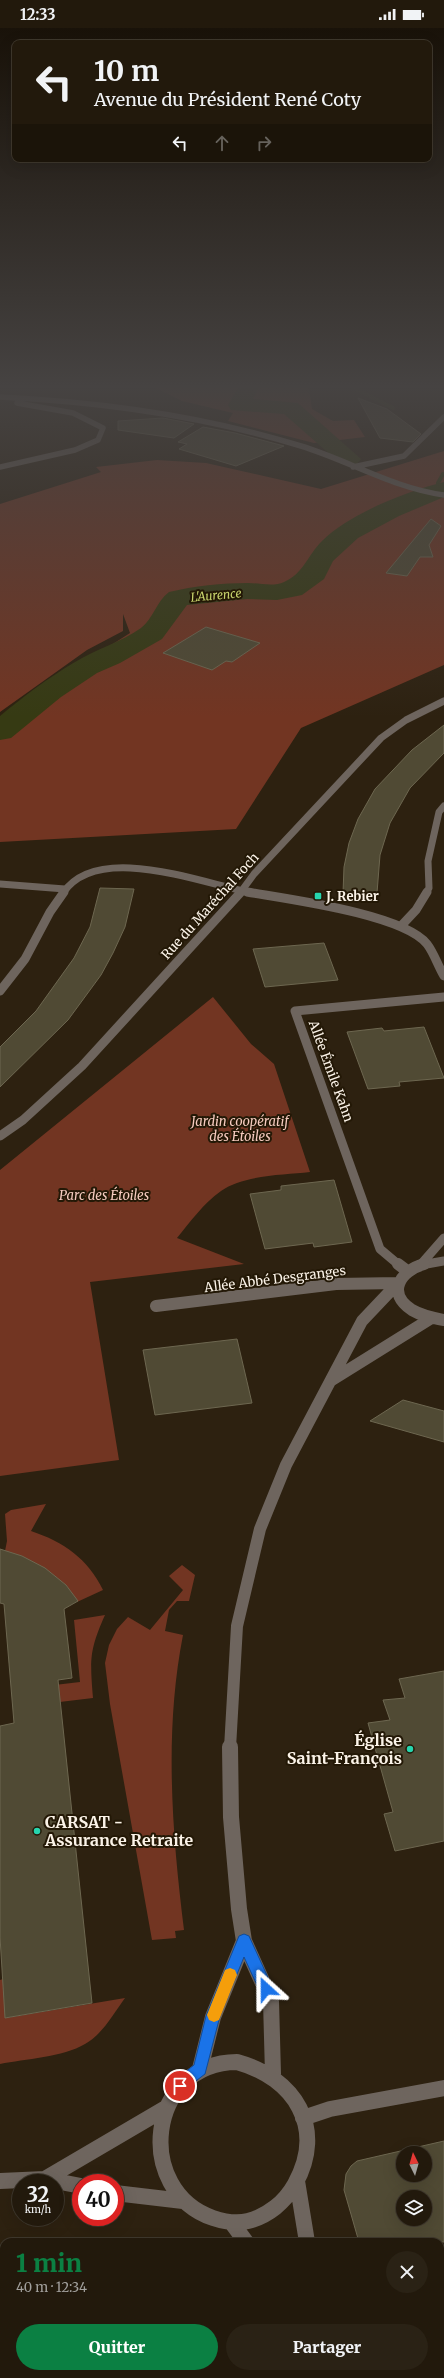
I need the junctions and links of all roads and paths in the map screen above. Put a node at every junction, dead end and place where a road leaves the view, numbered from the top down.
1 (444, 701) edge
2 (444, 806) edge
3 (0, 884) edge
4 (65, 889) junction
5 (243, 891) junction
6 (401, 926) junction
7 (444, 976) edge
8 (0, 990) edge
9 (444, 998) edge
10 (0, 1136) edge
11 (444, 1238) edge
12 (444, 1261) edge
13 (423, 1262) junction
14 (406, 1270) junction
15 (398, 1283) junction
16 (156, 1306) dead end
17 (430, 1319) junction
18 (444, 1320) edge
19 (332, 1380) junction
20 (244, 1941) junction
21 (200, 2069) junction
22 (273, 2074) junction
23 (444, 2088) edge
24 (166, 2108) junction
25 (303, 2118) junction
26 (54, 2174) edge
27 (12, 2180) edge
28 (0, 2181) edge
29 (298, 2181) junction
30 (124, 2194) edge
31 (182, 2201) junction
32 (232, 2223) junction
33 (243, 2238) edge
34 (306, 2238) edge

1 - 5 street, Rue du Maréchal Foch
2 - 6 street
3 - 4 street
4 - 5 street
4 - 8 street
5 - 6 street
5 - 10 street, Rue du Maréchal Foch
6 - 7 street
9 - 14 street, Allée Émile Kahn
11 - 13 street
12 - 13 street
13 - 14 street
14 - 15 street
15 - 16 street, Allée Abbé Desgranges
15 - 17 street
15 - 19 street
17 - 18 street
17 - 19 street
19 - 20 street
20 - 21 street
20 - 22 street
21 - 22 street
21 - 24 street
22 - 25 street
23 - 25 street
24 - 26 street
24 - 31 street
25 - 29 street
27 - 28 street
29 - 32 street
29 - 34 street
30 - 31 street
31 - 32 street
32 - 33 street

